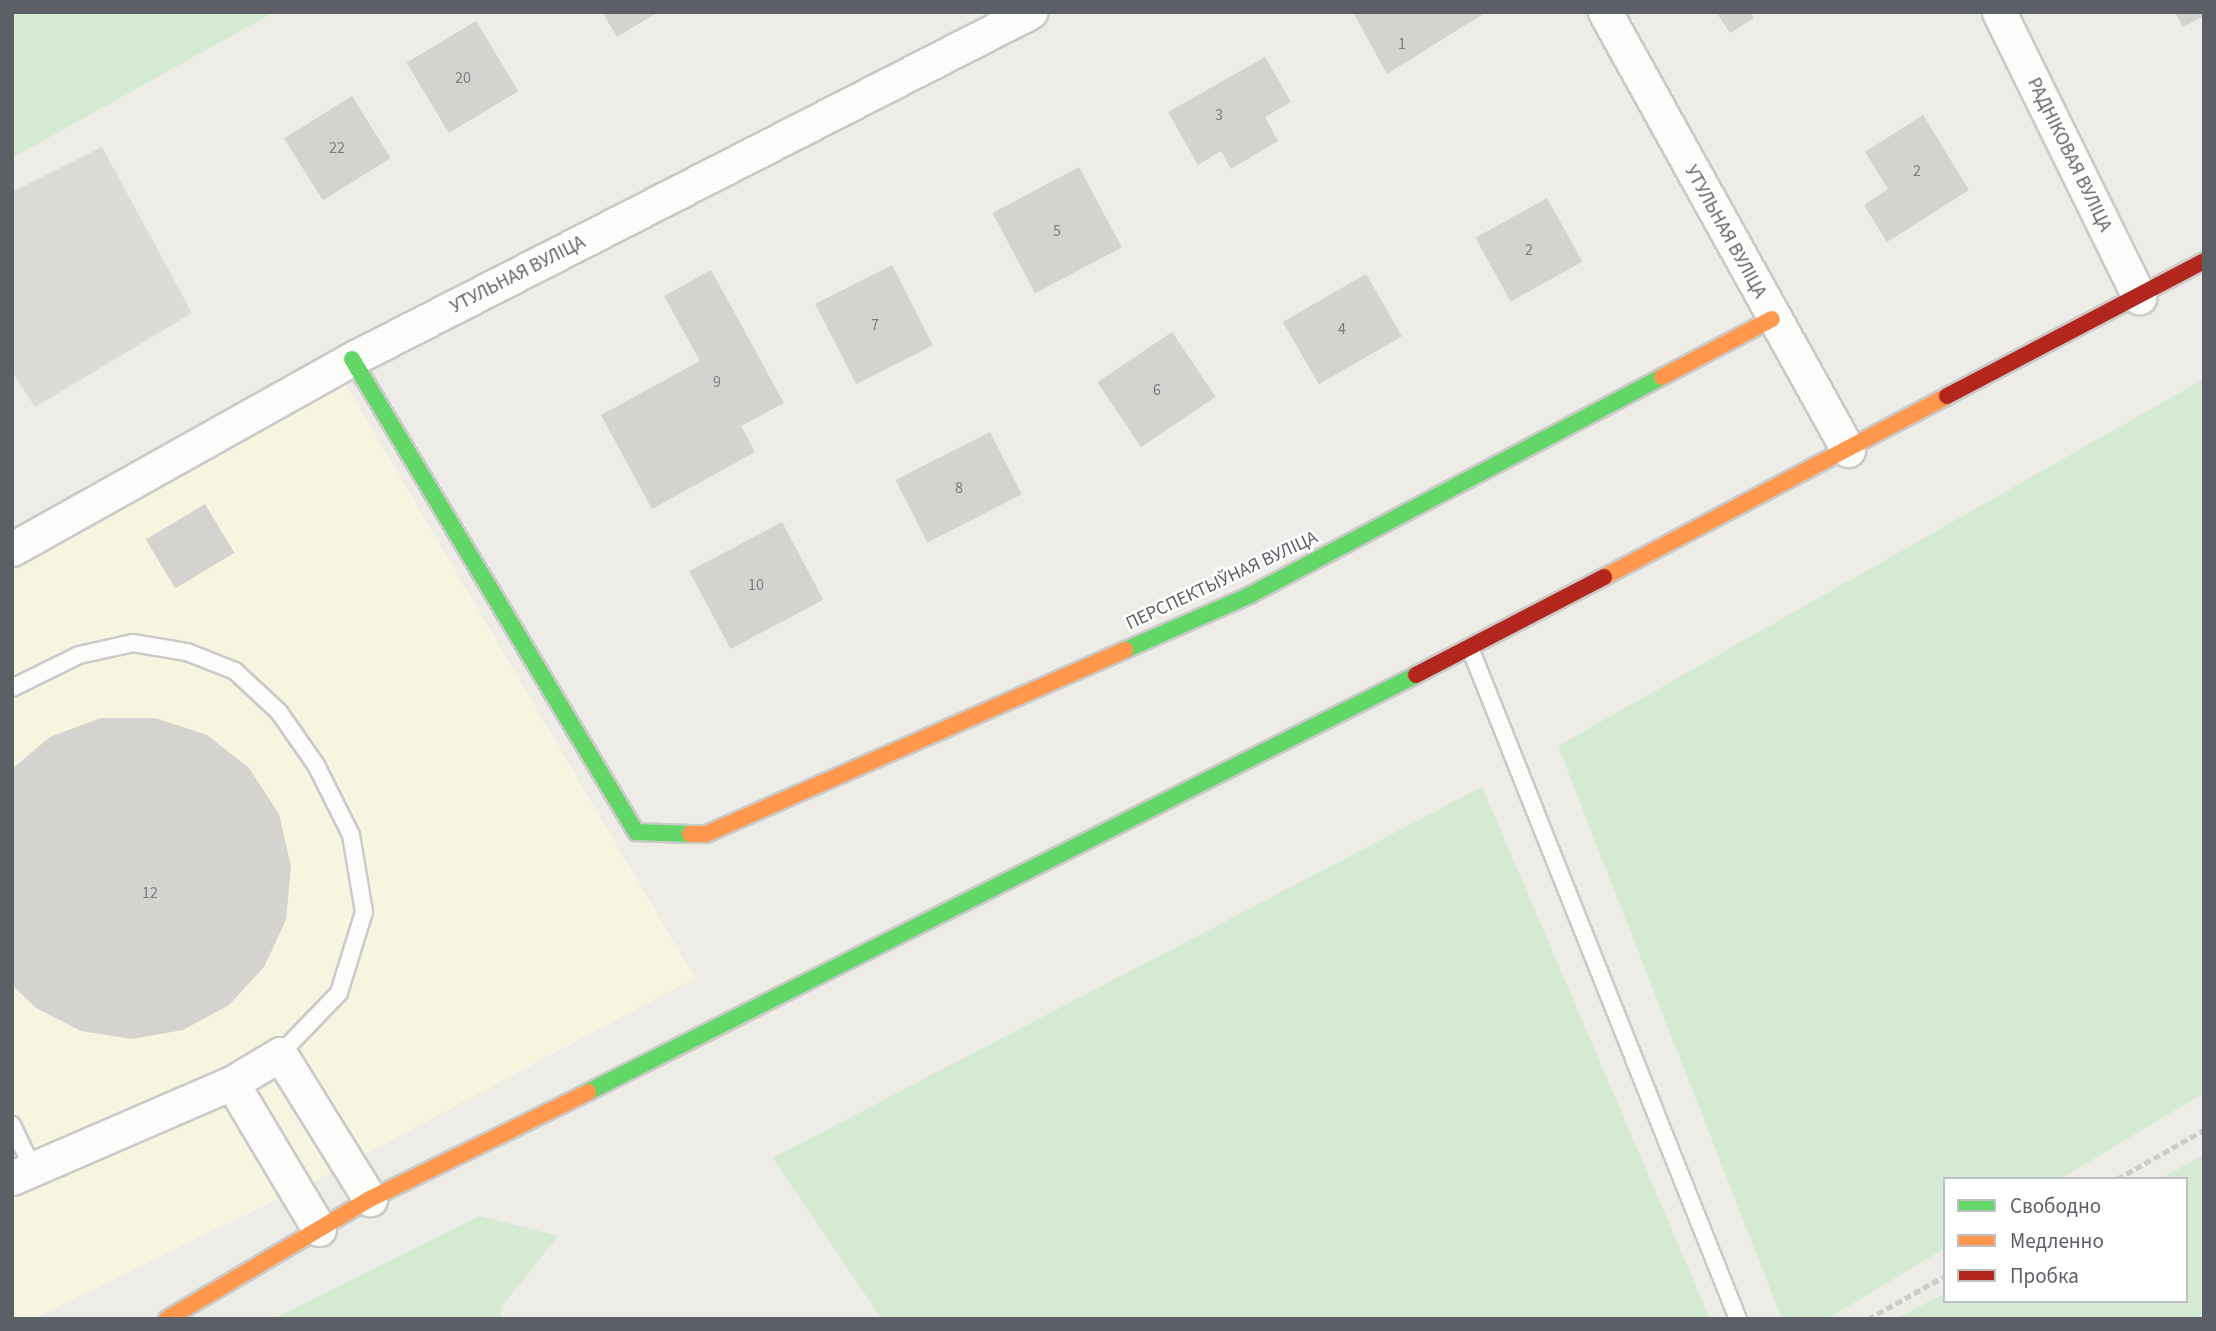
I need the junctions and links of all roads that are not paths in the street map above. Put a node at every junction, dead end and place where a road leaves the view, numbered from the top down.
1 (1030, 12) edge
2 (1605, 12) edge
3 (1999, 12) edge
4 (2204, 261) edge
5 (2139, 297) junction
6 (1772, 319) junction
7 (352, 359) junction
8 (1848, 450) junction
9 (12, 549) edge
10 (1470, 648) junction
11 (12, 688) edge
12 (280, 1054) junction
13 (232, 1083) junction
14 (12, 1125) edge
15 (23, 1173) edge
16 (370, 1199) junction
17 (318, 1229) junction
18 (187, 1313) edge
19 (167, 1319) edge
20 (1738, 1319) edge

1 - 7 street, УТУЛЬНАЯ ВУЛІЦА
2 - 6 street, УТУЛЬНАЯ ВУЛІЦА
3 - 5 street, РАДНІКОВАЯ ВУЛІЦА
4 - 5 street
5 - 8 street
6 - 7 street, ПЕРСПЕКТЫЎНАЯ ВУЛІЦА
6 - 8 street, УТУЛЬНАЯ ВУЛІЦА
7 - 9 street, УТУЛЬНАЯ ВУЛІЦА
8 - 10 street
10 - 16 street
10 - 20 lane
11 - 12 lane
12 - 13 street
12 - 16 street
13 - 15 street
13 - 17 street
14 - 15 lane
16 - 17 street
17 - 18 street
18 - 19 street

